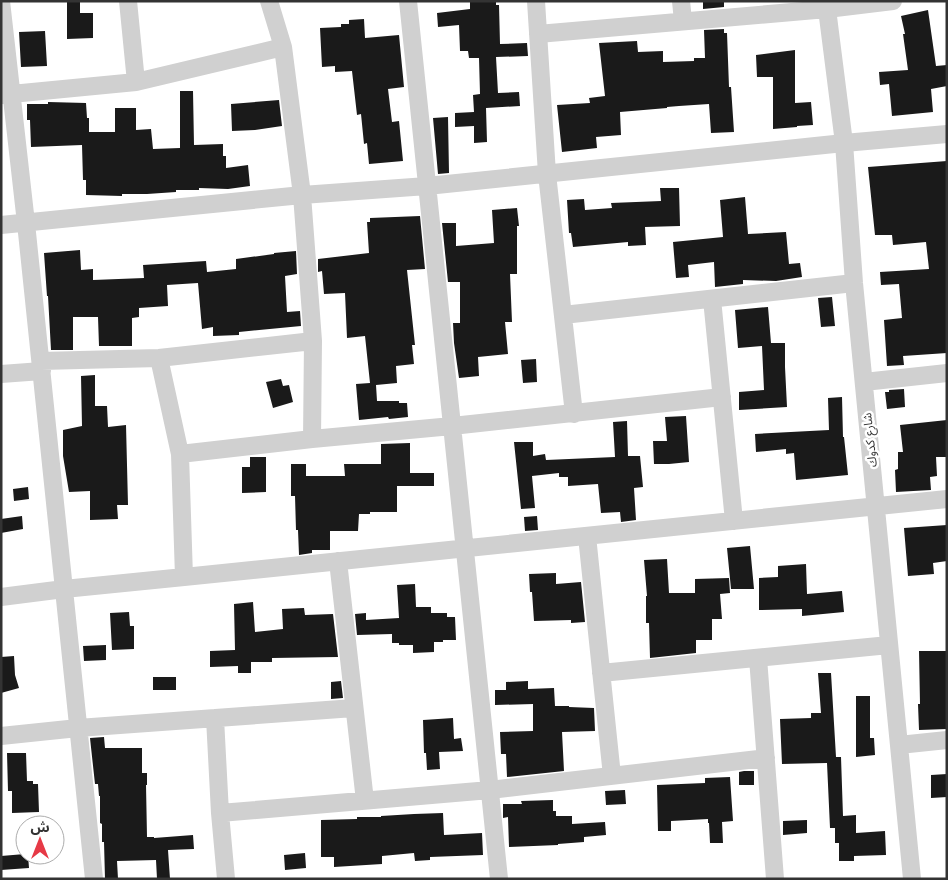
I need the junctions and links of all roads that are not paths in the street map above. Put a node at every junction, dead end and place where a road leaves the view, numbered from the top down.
1 (1, 1) edge
2 (128, 1) edge
3 (269, 1) edge
4 (408, 1) edge
5 (536, 1) edge
6 (681, 1) edge
7 (892, 1) edge
8 (826, 5) edge
9 (684, 21) junction
10 (538, 34) junction
11 (283, 47) junction
12 (136, 82) junction
13 (6, 95) edge
14 (947, 134) edge
15 (844, 143) junction
16 (547, 174) junction
17 (427, 186) junction
18 (302, 195) junction
19 (26, 223) junction
20 (1, 225) edge
21 (854, 283) junction
22 (712, 299) junction
23 (563, 315) junction
24 (313, 341) junction
25 (159, 358) junction
26 (41, 366) junction
27 (947, 373) edge
28 (1, 374) edge
29 (864, 382) junction
30 (722, 397) junction
31 (574, 414) junction
32 (452, 426) junction
33 (312, 439) junction
34 (180, 454) junction
35 (947, 499) edge
36 (876, 507) junction
37 (734, 521) junction
38 (587, 536) junction
39 (465, 548) junction
40 (338, 561) junction
41 (184, 577) junction
42 (64, 589) junction
43 (1, 597) edge
44 (890, 645) junction
45 (758, 658) junction
46 (601, 673) junction
47 (354, 708) junction
48 (215, 718) junction
49 (78, 728) junction
50 (1, 736) edge
51 (947, 740) edge
52 (899, 744) junction
53 (766, 758) junction
54 (612, 776) junction
55 (490, 790) junction
56 (365, 801) junction
57 (220, 813) junction
58 (94, 879) edge
59 (226, 879) edge
60 (499, 879) edge
61 (775, 879) edge
62 (912, 879) edge

1 - 13 street
2 - 12 street
3 - 11 street
4 - 17 street
5 - 10 street
6 - 9 street
7 - 8 street
8 - 9 street
8 - 15 street, شارع كدوك
9 - 10 street
10 - 16 street
11 - 12 street
11 - 18 street
12 - 13 street
13 - 19 street
14 - 15 street
15 - 16 street
15 - 21 street, شارع كدوك
16 - 17 street
16 - 23 street
17 - 18 street
17 - 32 street
18 - 19 street
18 - 24 street
19 - 20 street
19 - 26 street
21 - 22 street
21 - 29 street, شارع كدوك
22 - 23 street
22 - 30 street
23 - 31 street
24 - 25 street
24 - 33 street
25 - 26 street
25 - 34 street
26 - 28 street
26 - 42 street
27 - 29 street
29 - 36 street, شارع كدوك
30 - 31 street
30 - 37 street
31 - 32 street
32 - 33 street
32 - 39 street
33 - 34 street
34 - 41 street
35 - 36 street
36 - 37 street
36 - 44 street, شارع كدوك
37 - 38 street
38 - 39 street
38 - 46 street
39 - 40 street
39 - 55 street
40 - 41 street
40 - 47 street
41 - 42 street
42 - 43 street
42 - 49 street
44 - 45 street
44 - 52 street, شارع كدوك
45 - 46 street
45 - 53 street
46 - 54 street
47 - 48 street
47 - 56 street
48 - 49 street
48 - 57 street
49 - 50 street
49 - 58 street
51 - 52 street
52 - 62 street, شارع كدوك
53 - 54 street
53 - 61 street
54 - 55 street
55 - 56 street
55 - 60 street
56 - 57 street
57 - 59 street

